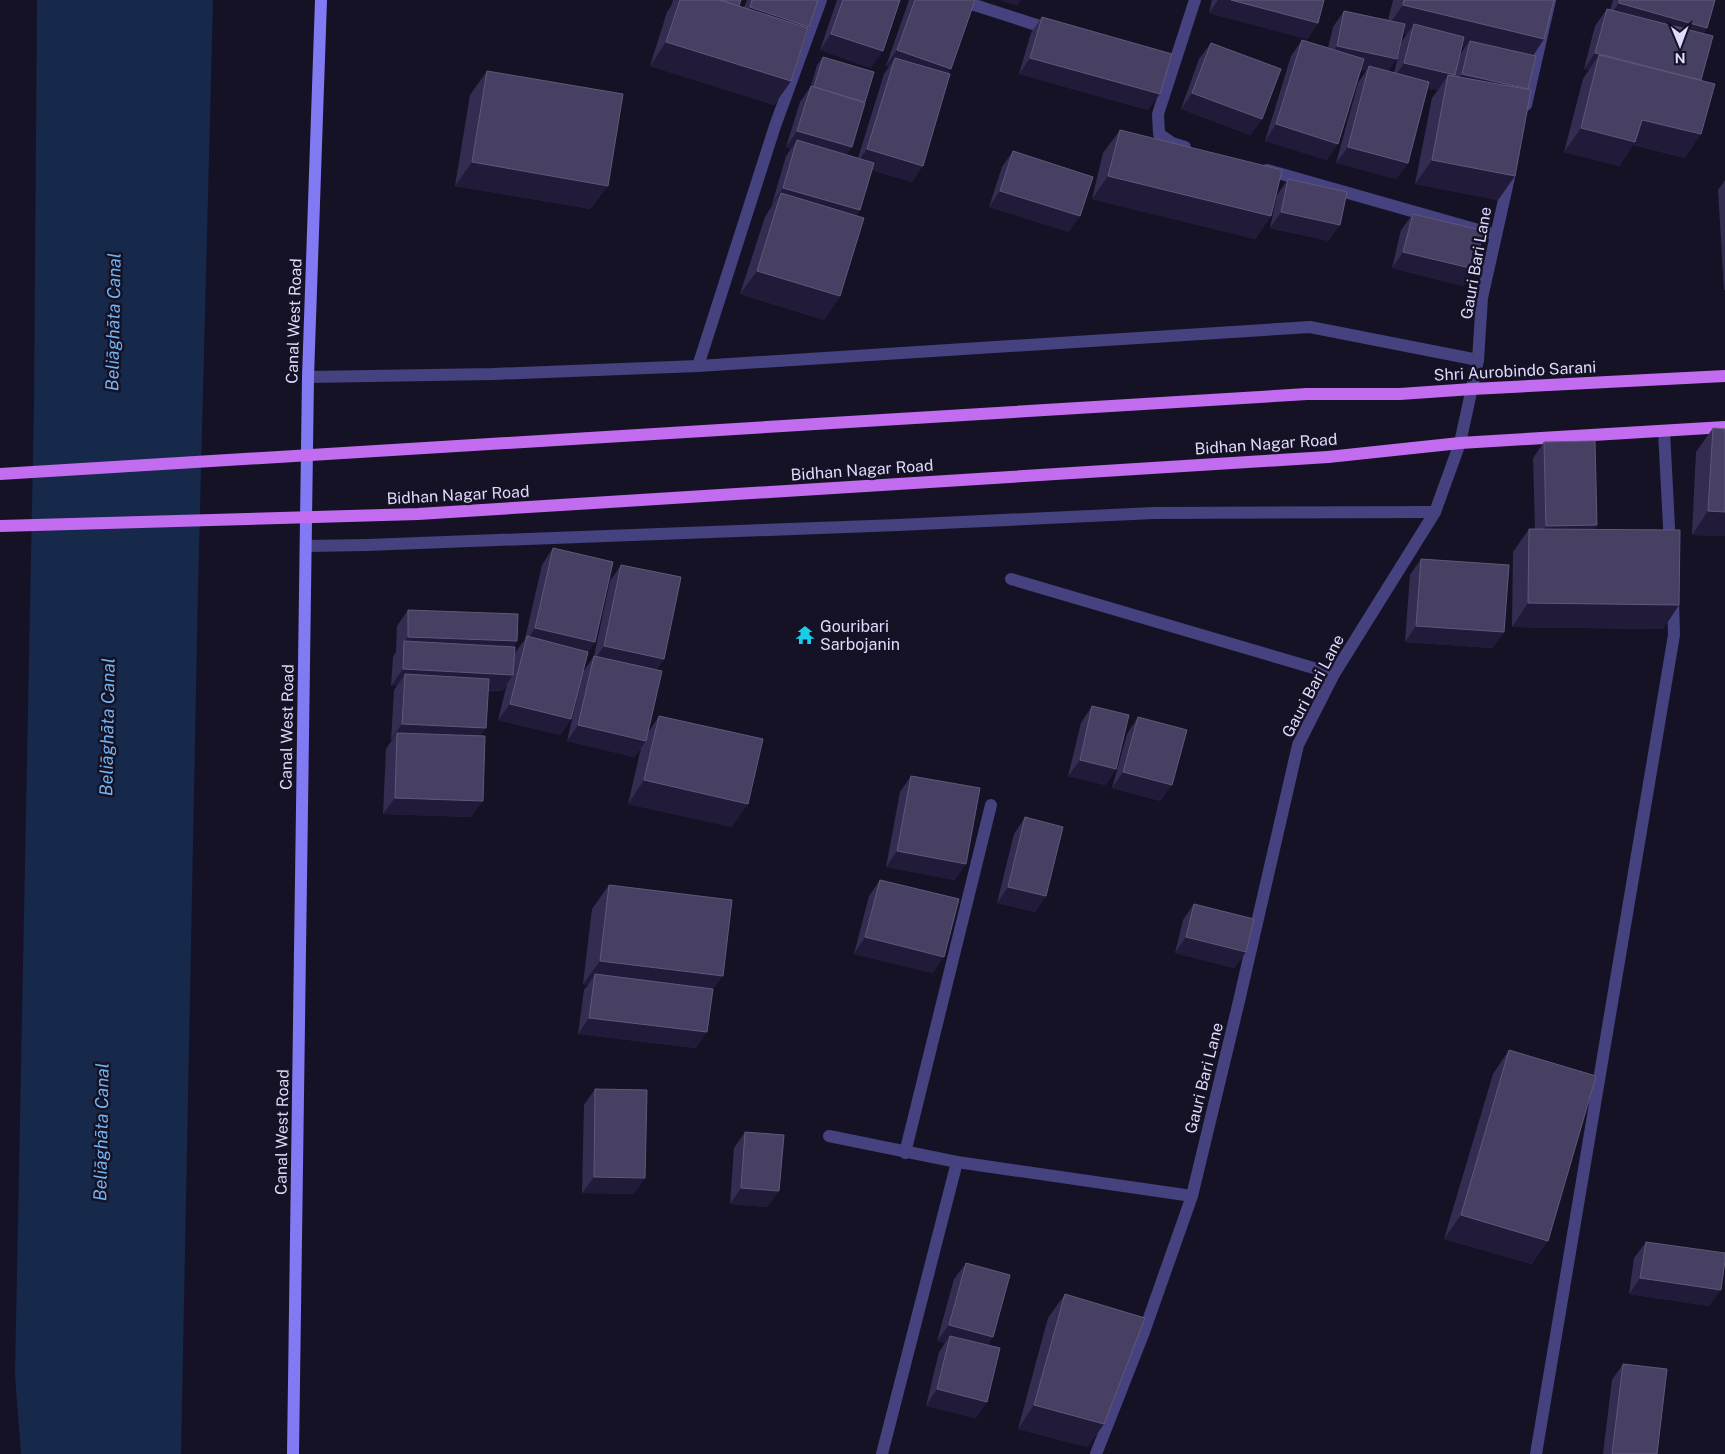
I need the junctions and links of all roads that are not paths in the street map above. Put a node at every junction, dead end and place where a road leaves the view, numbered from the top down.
1 (321, 0) edge
2 (821, 0) edge
3 (959, 0) edge
4 (1195, 0) edge
5 (1550, 0) edge
6 (1063, 34) edge
7 (1524, 113) edge
8 (1201, 152) edge
9 (1513, 160) edge
10 (1258, 168) edge
11 (1496, 235) junction
12 (1478, 360) junction
13 (698, 366) junction
14 (1725, 376) edge
15 (308, 377) junction
16 (1472, 389) junction
17 (1725, 427) edge
18 (1664, 431) junction
19 (1460, 442) junction
20 (0, 474) edge
21 (1436, 512) junction
22 (0, 526) edge
23 (306, 546) junction
24 (1670, 557) edge
25 (1012, 579) dead end
26 (1672, 586) edge
27 (1334, 674) junction
28 (991, 805) dead end
29 (829, 1136) dead end
30 (905, 1153) junction
31 (957, 1162) junction
32 (1192, 1196) junction
33 (293, 1454) edge
34 (882, 1454) edge
35 (1096, 1454) edge
36 (1536, 1454) edge

1 - 15 main road, Canal West Road
2 - 13 street
3 - 6 street
4 - 8 street
5 - 7 street
9 - 11 street, Gauri Bari Lane
10 - 11 street
11 - 12 street, Gauri Bari Lane
12 - 13 street
12 - 16 street, Gauri Bari Lane
13 - 15 street
14 - 16 main road, Shri Aurobindo Sarani
15 - 23 main road, Canal West Road
16 - 19 street, Gauri Bari Lane
16 - 20 main road, Shri Aurobindo Sarani, bridge
17 - 18 main road, Bidhan Nagar Road
18 - 19 main road, Bidhan Nagar Road
18 - 24 street
19 - 21 street, Gauri Bari Lane
19 - 22 main road, Bidhan Nagar Road, bridge
21 - 23 street
21 - 27 street, Gauri Bari Lane
23 - 33 main road, Canal West Road
25 - 27 street
26 - 36 street
27 - 32 street, Gauri Bari Lane
28 - 30 street
29 - 30 street
30 - 31 street
31 - 32 street
31 - 34 street
32 - 35 street, Gauri Bari Lane

